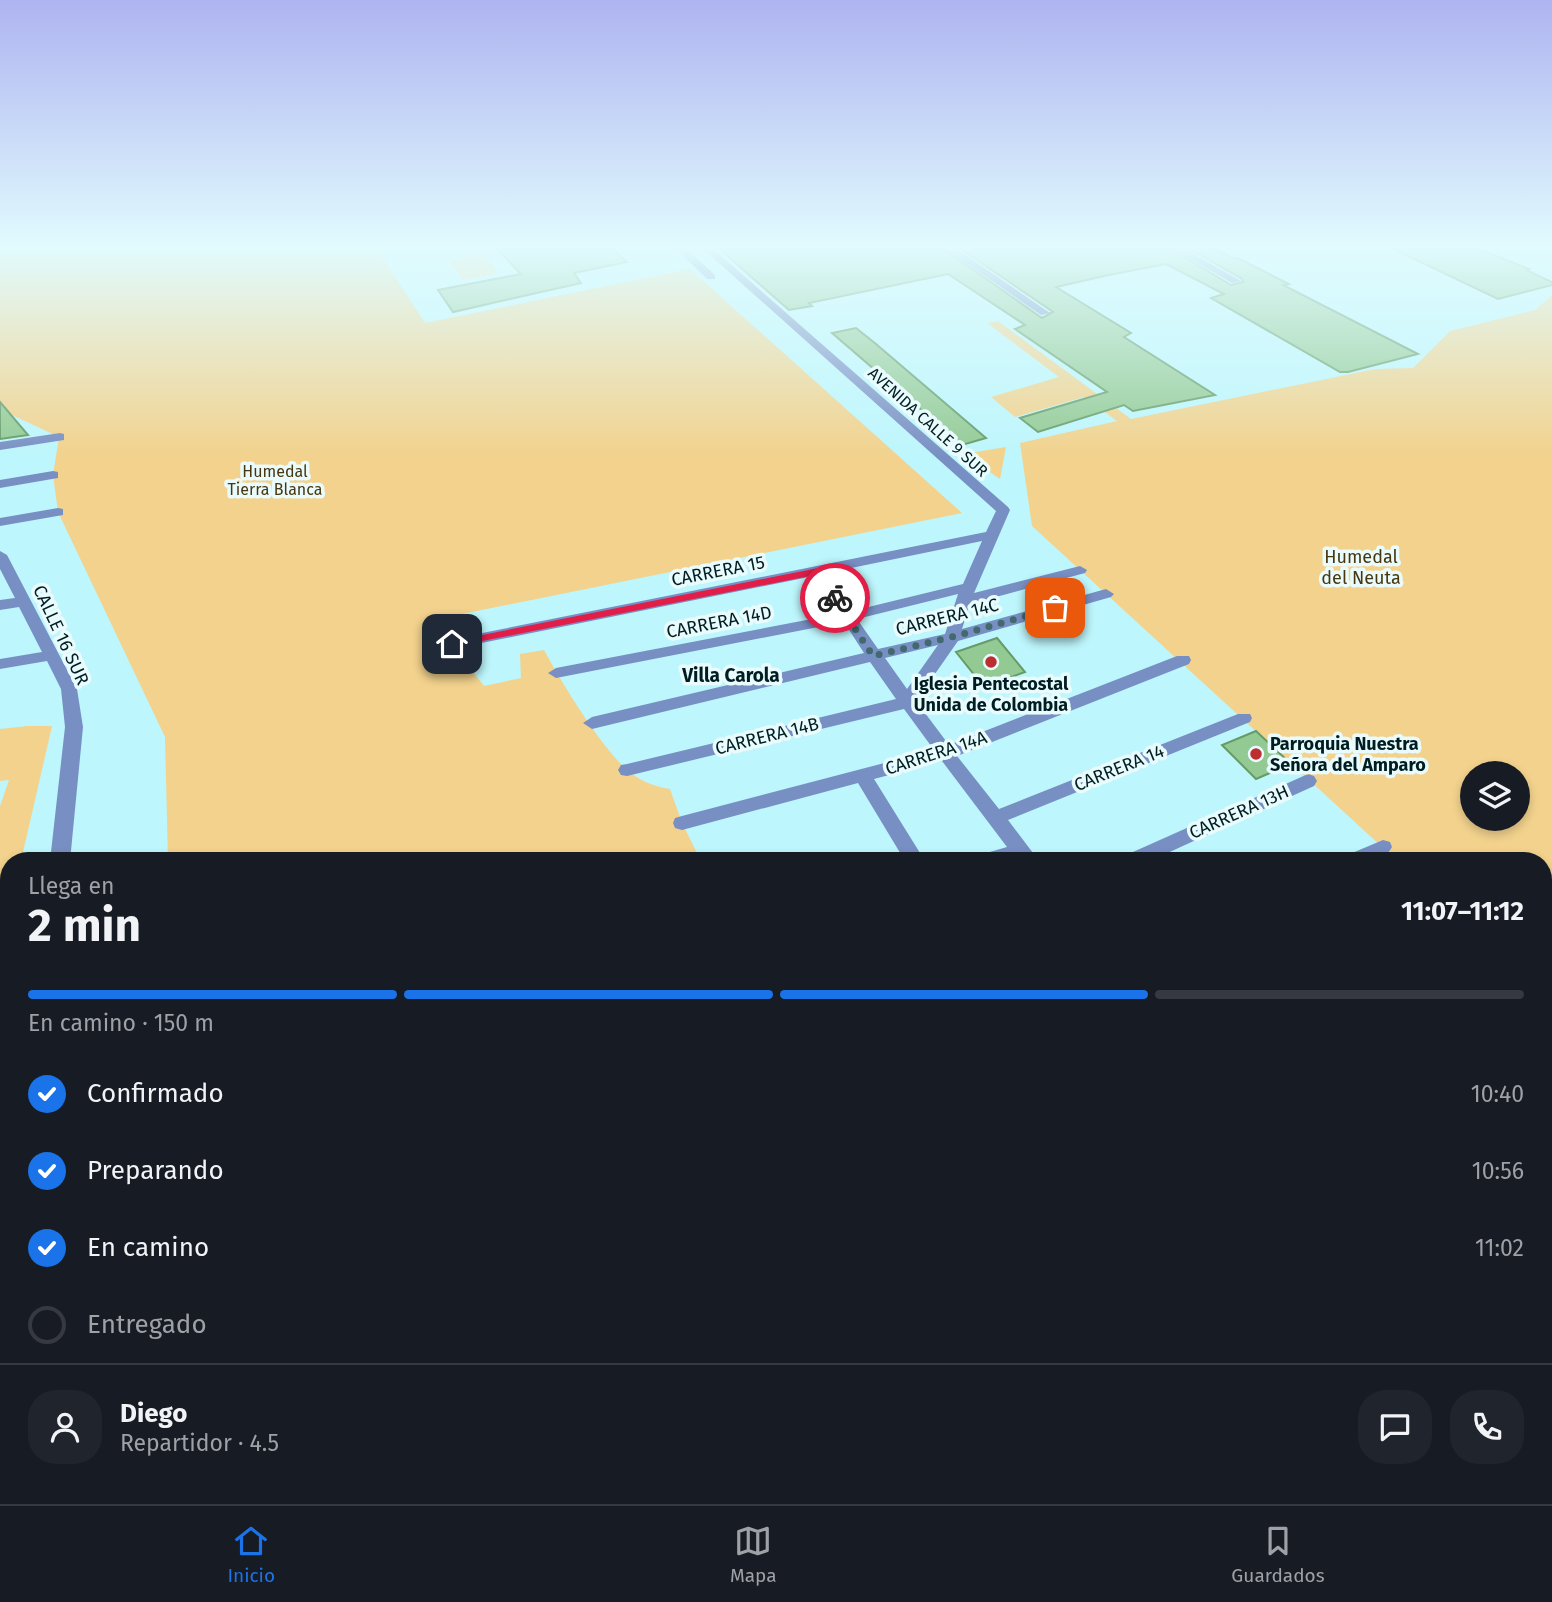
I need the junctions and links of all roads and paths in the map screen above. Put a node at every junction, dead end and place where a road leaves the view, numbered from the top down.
1 (785, 317) edge
2 (60, 437) dead end
3 (0, 446) edge
4 (53, 475) dead end
5 (0, 484) edge
6 (58, 512) dead end
7 (0, 522) edge
8 (992, 535) junction
9 (1, 559) edge
10 (1080, 570) dead end
11 (818, 571) junction
12 (966, 594) junction
13 (1106, 594) dead end
14 (24, 601) junction
15 (0, 605) edge
16 (846, 617) junction
17 (952, 637) junction
18 (452, 644) dead end
19 (52, 654) junction
20 (873, 656) junction
21 (1183, 660) dead end
22 (0, 664) edge
23 (556, 673) dead end
24 (907, 702) junction
25 (1244, 718) dead end
26 (592, 723) dead end
27 (944, 754) junction
28 (627, 770) dead end
29 (862, 775) junction
30 (1308, 781) dead end
31 (994, 818) junction
32 (682, 823) dead end
33 (1383, 847) dead end
34 (61, 852) edge
35 (909, 852) edge
36 (1022, 852) edge
37 (1151, 852) edge
38 (1372, 852) edge

1 - 8 street, AVENIDA CALLE 9 SUR
2 - 3 street
4 - 5 street
6 - 7 street
8 - 11 street, CARRERA 15
8 - 12 street
9 - 14 street, CALLE 16 SUR
10 - 12 street, CARRERA 14D
11 - 16 street
11 - 18 street, CARRERA 15
12 - 16 street, CARRERA 14D
12 - 17 street
13 - 17 street, CARRERA 14C
14 - 15 street
14 - 19 street, CALLE 16 SUR
16 - 20 street
16 - 23 street, CARRERA 14D
17 - 20 street, CARRERA 14C
17 - 24 street
19 - 22 street
19 - 34 street, CALLE 16 SUR
20 - 24 street
20 - 26 street, CARRERA 14C
21 - 27 street, CARRERA 14A
24 - 27 street
24 - 28 street, CARRERA 14B
25 - 31 street, CARRERA 14
27 - 29 street, CARRERA 14A
27 - 31 street
29 - 32 street, CARRERA 14A
29 - 35 street
30 - 37 street, CARRERA 13H
31 - 36 street
33 - 38 street

